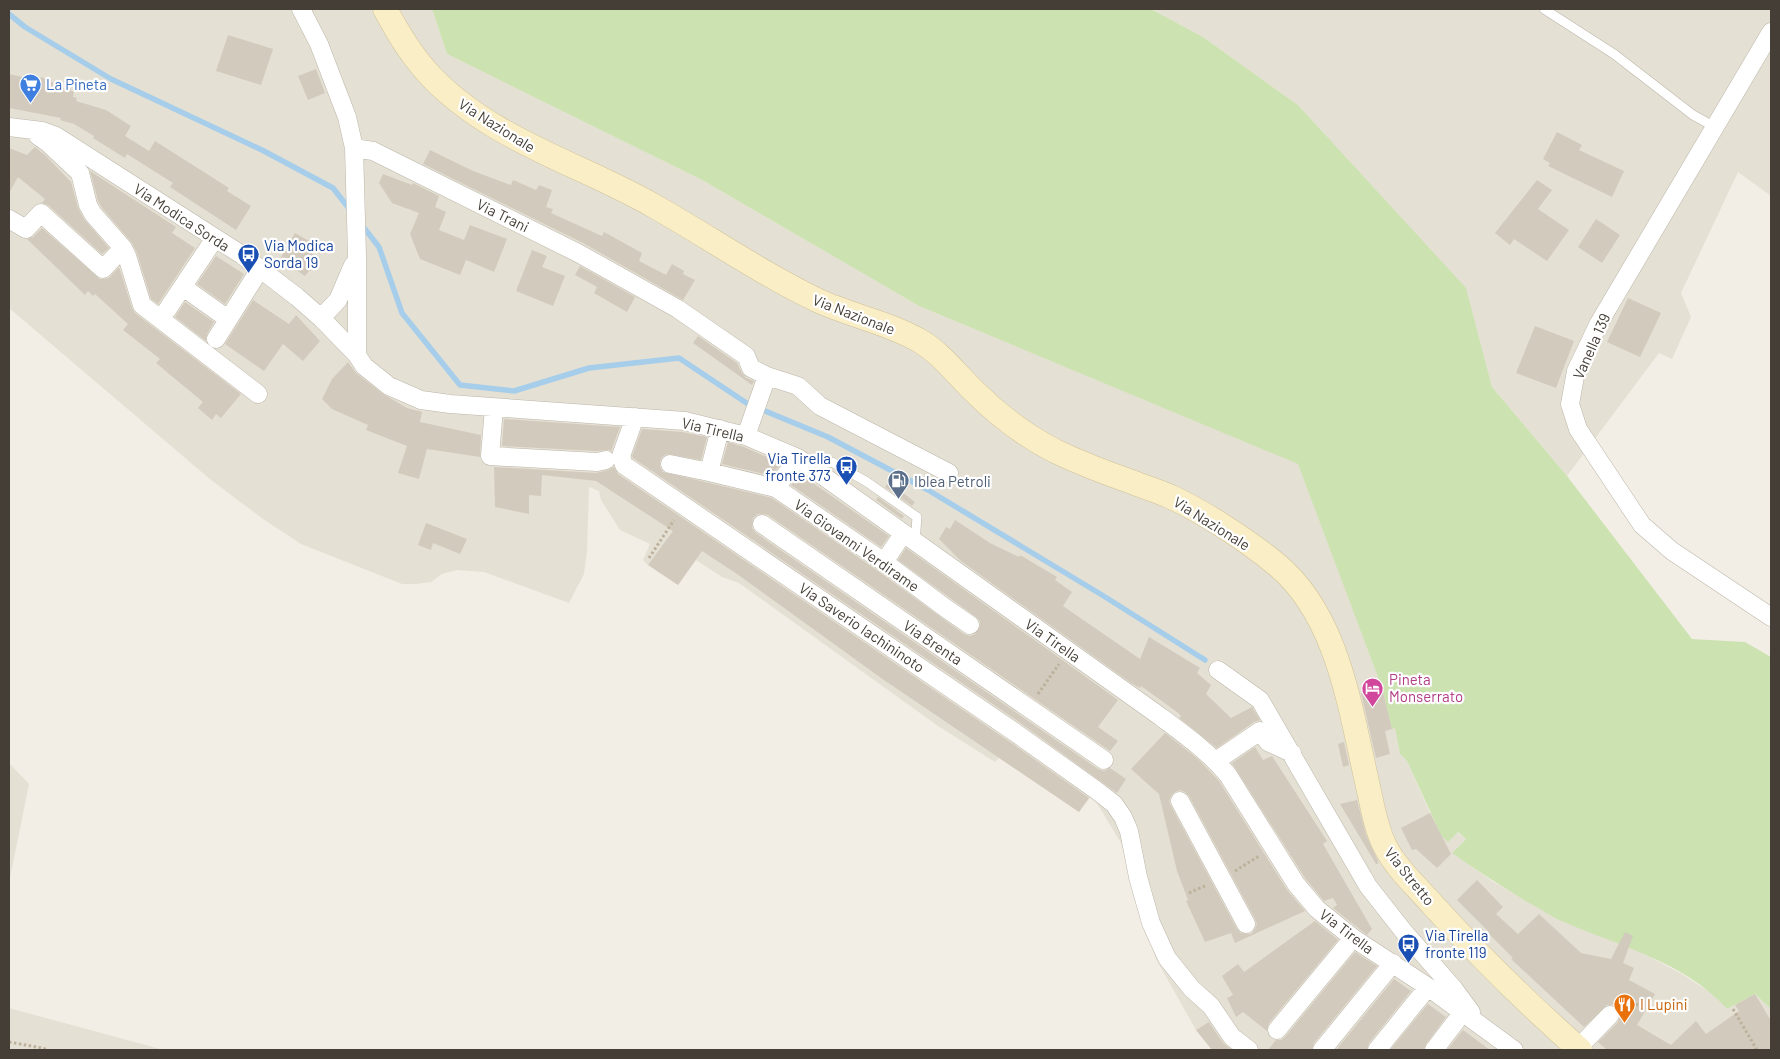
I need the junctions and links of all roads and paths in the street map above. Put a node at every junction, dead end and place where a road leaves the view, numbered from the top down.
1 (301, 9) edge
2 (385, 9) edge
3 (1544, 9) edge
4 (1770, 39) edge
5 (9, 127) edge
6 (1715, 127) junction
7 (30, 130) junction
8 (354, 148) junction
9 (9, 219) edge
10 (215, 238) junction
11 (123, 248) junction
12 (357, 256) junction
13 (260, 269) junction
14 (183, 287) junction
15 (167, 310) dead end
16 (322, 318) junction
17 (228, 319) junction
18 (216, 340) dead end
19 (357, 355) junction
20 (767, 376) junction
21 (258, 394) dead end
22 (494, 408) junction
23 (635, 417) junction
24 (749, 428) junction
25 (720, 429) junction
26 (606, 460) dead end
27 (805, 463) junction
28 (670, 464) dead end
29 (709, 472) junction
30 (949, 473) dead end
31 (776, 488) junction
32 (762, 524) dead end
33 (909, 538) junction
34 (884, 562) junction
35 (1771, 617) edge
36 (1322, 621) joint
37 (970, 625) dead end
38 (1068, 651) junction
39 (1218, 670) dead end
40 (1029, 707) junction
41 (1292, 753) junction
42 (1104, 760) dead end
43 (1216, 760) junction
44 (1180, 801) dead end
45 (1246, 924) dead end
46 (1353, 938) junction
47 (1393, 963) junction
48 (1428, 987) junction
49 (1734, 1009) dead end
50 (1463, 1012) junction
51 (1610, 1015) dead end
52 (1478, 1023) junction
53 (1278, 1030) dead end
54 (9, 1042) edge
55 (42, 1049) edge
56 (1579, 1049) edge
57 (48, 1050) edge
58 (1249, 1050) edge
59 (1322, 1050) edge
60 (1378, 1050) edge
61 (1434, 1050) edge
62 (1514, 1050) edge
63 (1757, 1050) edge

1 - 8 street
2 - 36 street, Via Nazionale
3 - 6 lane
4 - 6 street, Vanella 139
5 - 7 street, Via Modica Sorda
6 - 35 street, Vanella 139
7 - 10 street, Via Modica Sorda
7 - 11 street
8 - 12 street
8 - 20 street, Via Trani
9 - 11 street
10 - 13 street, Via Modica Sorda
10 - 14 street
11 - 21 street
12 - 16 street
12 - 19 street
13 - 16 street, Via Modica Sorda
13 - 17 street
14 - 15 street
14 - 17 street
16 - 19 street, Via Modica Sorda
17 - 18 street
19 - 22 street, Via Modica Sorda
20 - 24 street
20 - 30 street, Via Trani
22 - 23 street, Via Tirella
22 - 26 street
23 - 25 street, Via Tirella
23 - 58 street, Via Saverio Iachininoto
24 - 25 street, Via Tirella
24 - 27 street, Via Tirella
25 - 29 street
27 - 31 street
27 - 33 street, Via Tirella
28 - 29 street, Via Giovanni Verdirame
29 - 31 street, Via Giovanni Verdirame
31 - 34 street, Via Giovanni Verdirame
32 - 40 street, Via Brenta
33 - 34 street
33 - 38 street, Via Tirella
34 - 37 street, Via Giovanni Verdirame
36 - 56 street, Via Stretto
38 - 40 path
38 - 43 street, Via Tirella
39 - 41 street
40 - 42 street, Via Brenta
41 - 43 street
41 - 52 street
43 - 46 street, Via Tirella
44 - 45 street
46 - 47 street, Via Tirella
46 - 53 street
47 - 48 street, Via Tirella
47 - 59 street
48 - 50 street, Via Tirella
48 - 60 street
49 - 63 path
50 - 52 street, Via Tirella
50 - 61 street
51 - 56 street
52 - 62 street, Via Tirella
54 - 55 path
55 - 57 path

